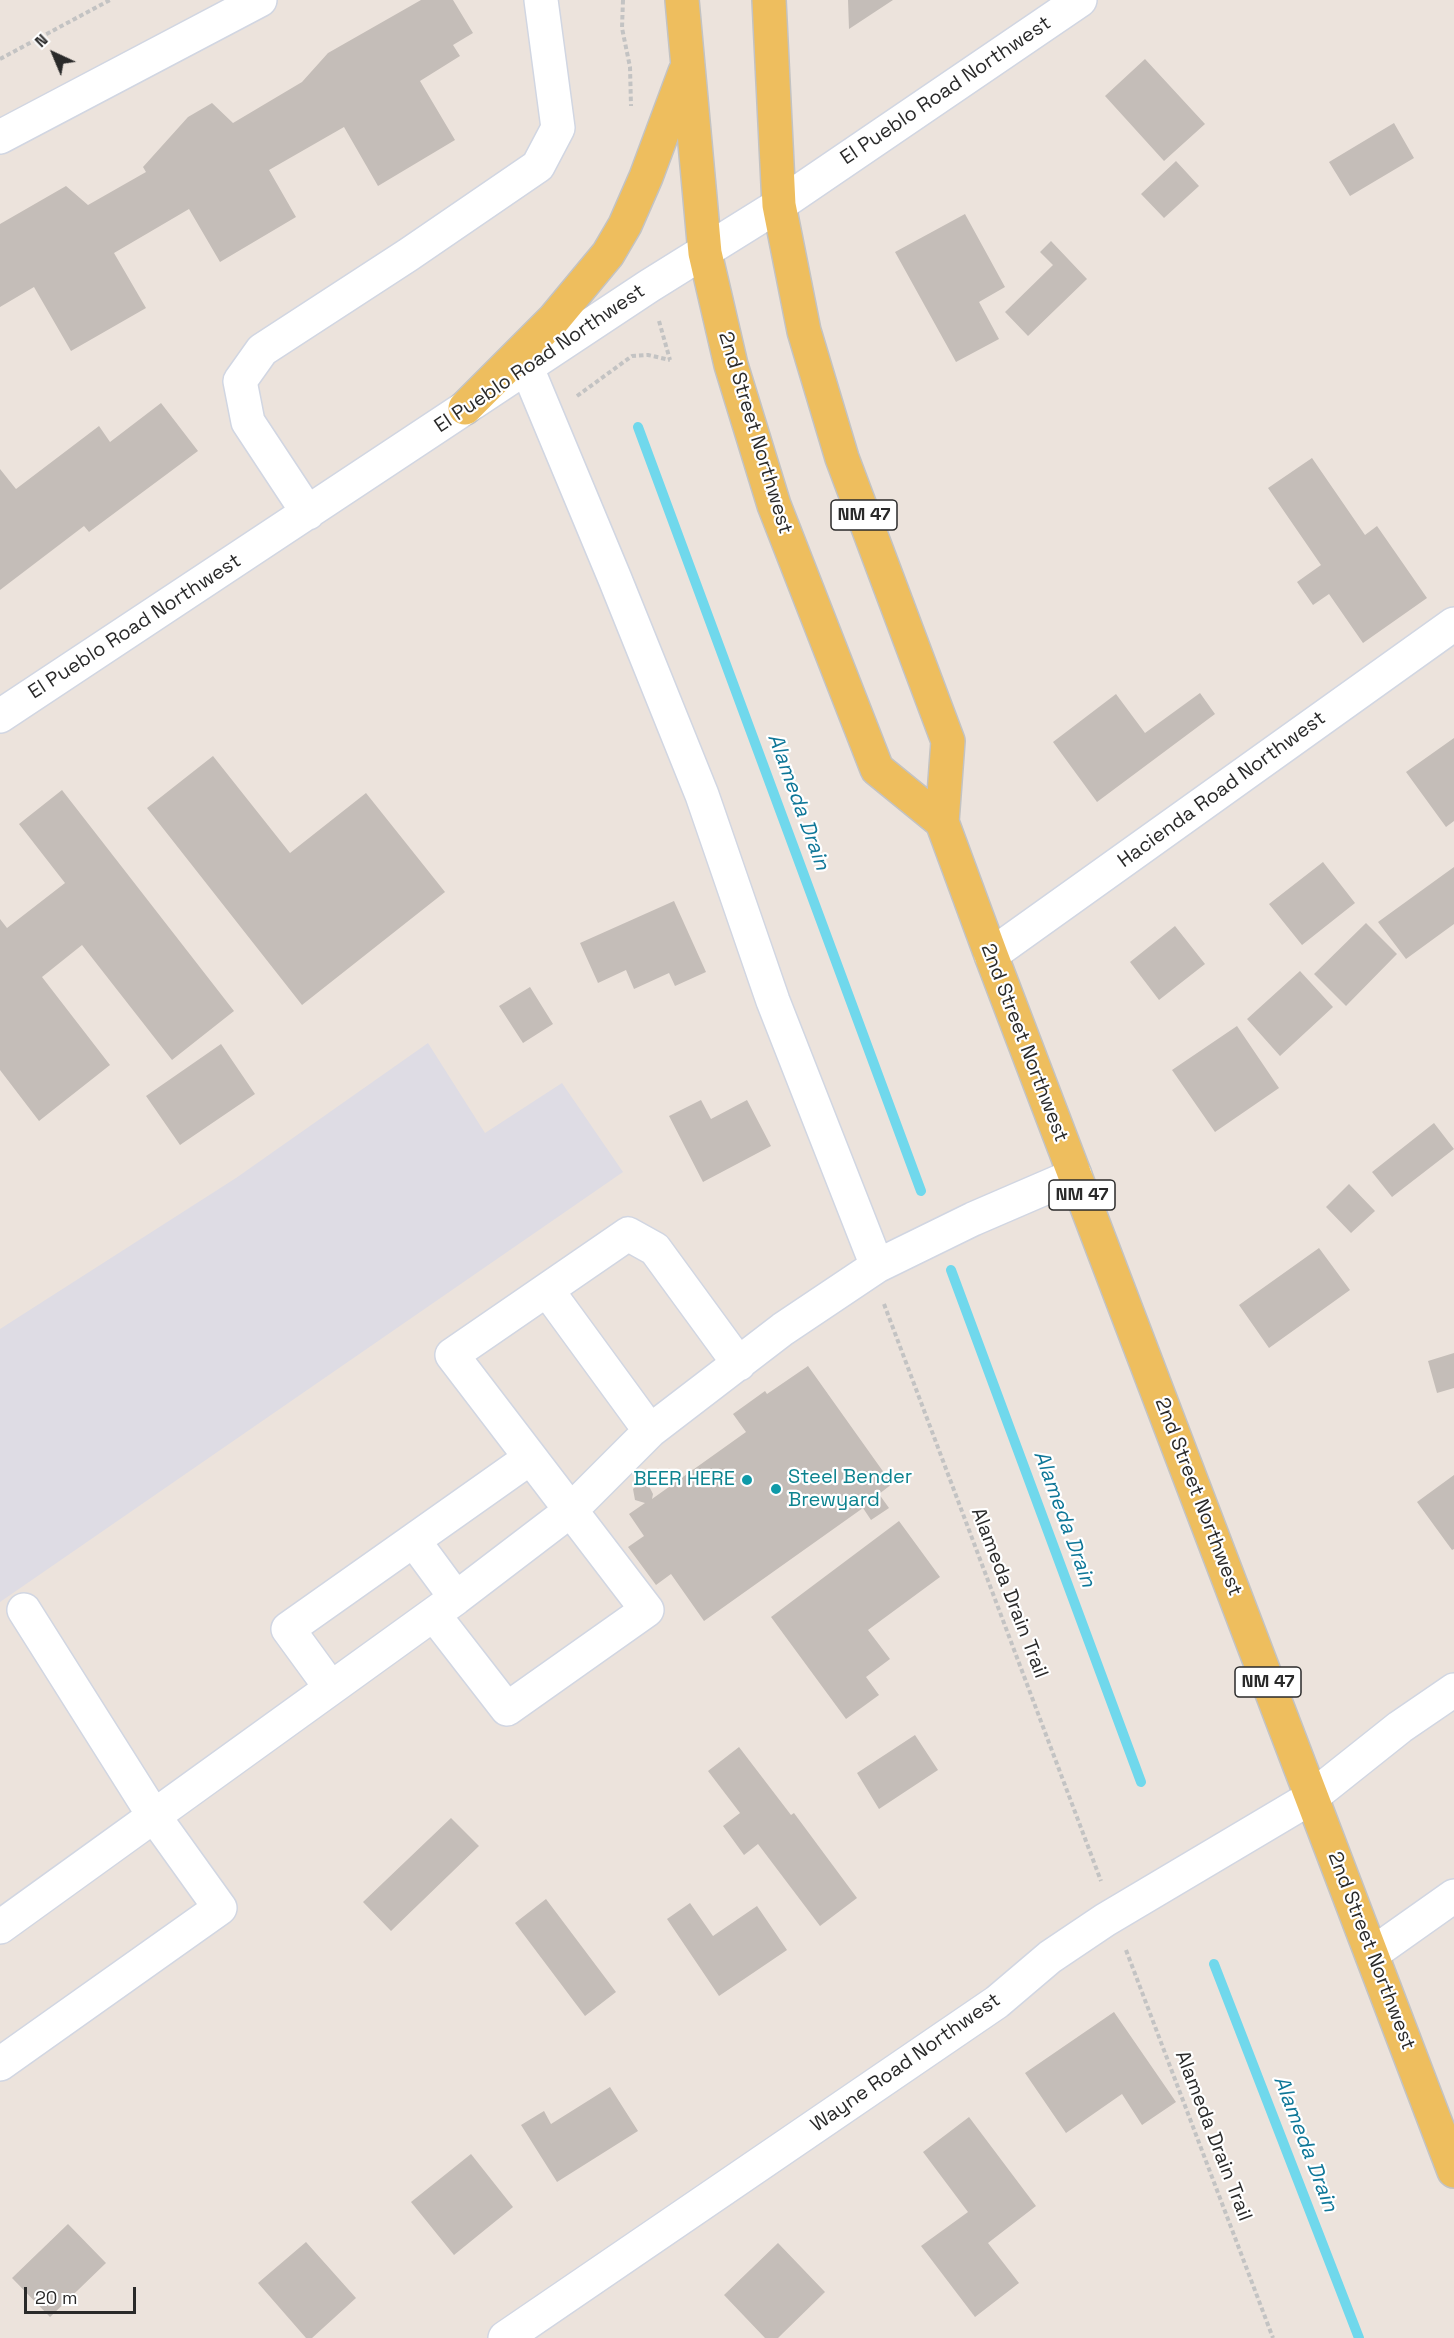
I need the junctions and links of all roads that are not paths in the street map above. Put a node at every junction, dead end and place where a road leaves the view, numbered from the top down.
1 (260, 0) edge
2 (541, 0) edge
3 (682, 0) edge
4 (769, 0) edge
5 (1080, 0) edge
6 (688, 64) junction
7 (0, 137) edge
8 (779, 205) junction
9 (705, 252) junction
10 (527, 368) junction
11 (465, 408) junction
12 (308, 513) junction
13 (1454, 624) edge
14 (0, 716) edge
15 (942, 822) junction
16 (991, 955) junction
17 (1075, 1175) junction
18 (877, 1266) junction
19 (547, 1290) junction
20 (739, 1364) junction
21 (650, 1431) junction
22 (530, 1458) junction
23 (570, 1511) junction
24 (414, 1541) junction
25 (445, 1606) junction
26 (24, 1610) dead end
27 (331, 1688) junction
28 (1454, 1690) edge
29 (1312, 1797) junction
30 (154, 1816) junction
31 (1454, 1896) edge
32 (0, 1927) edge
33 (1372, 1954) junction
34 (0, 2064) edge
35 (1454, 2171) edge
36 (505, 2338) edge

1 - 7 street
2 - 12 street
3 - 6 main road, 2nd Street Northwest
4 - 8 main road, 2nd Street Northwest / NM 47
5 - 8 street, El Pueblo Road Northwest
6 - 9 main road, 2nd Street Northwest
6 - 11 main road
8 - 9 street, El Pueblo Road Northwest
8 - 15 main road, 2nd Street Northwest / NM 47
9 - 10 street, El Pueblo Road Northwest
9 - 15 main road, 2nd Street Northwest
10 - 11 street, El Pueblo Road Northwest
10 - 18 street
11 - 12 street, El Pueblo Road Northwest
12 - 14 street, El Pueblo Road Northwest
13 - 16 street, Hacienda Road Northwest
15 - 16 main road, 2nd Street Northwest / NM 47
16 - 17 main road, 2nd Street Northwest / NM 47
17 - 18 street
17 - 29 main road, 2nd Street Northwest / NM 47
18 - 20 street
19 - 20 street
19 - 21 street
19 - 22 street
20 - 21 street
21 - 23 street
22 - 23 street
22 - 24 street
23 - 25 street
23 - 25 street
24 - 25 street
24 - 27 street
25 - 27 street
26 - 30 street
27 - 30 street
28 - 29 street, Wayne Road Northwest
29 - 33 main road, 2nd Street Northwest / NM 47
29 - 36 street, Wayne Road Northwest
30 - 32 street
30 - 34 street
31 - 33 street
33 - 35 main road, 2nd Street Northwest / NM 47

